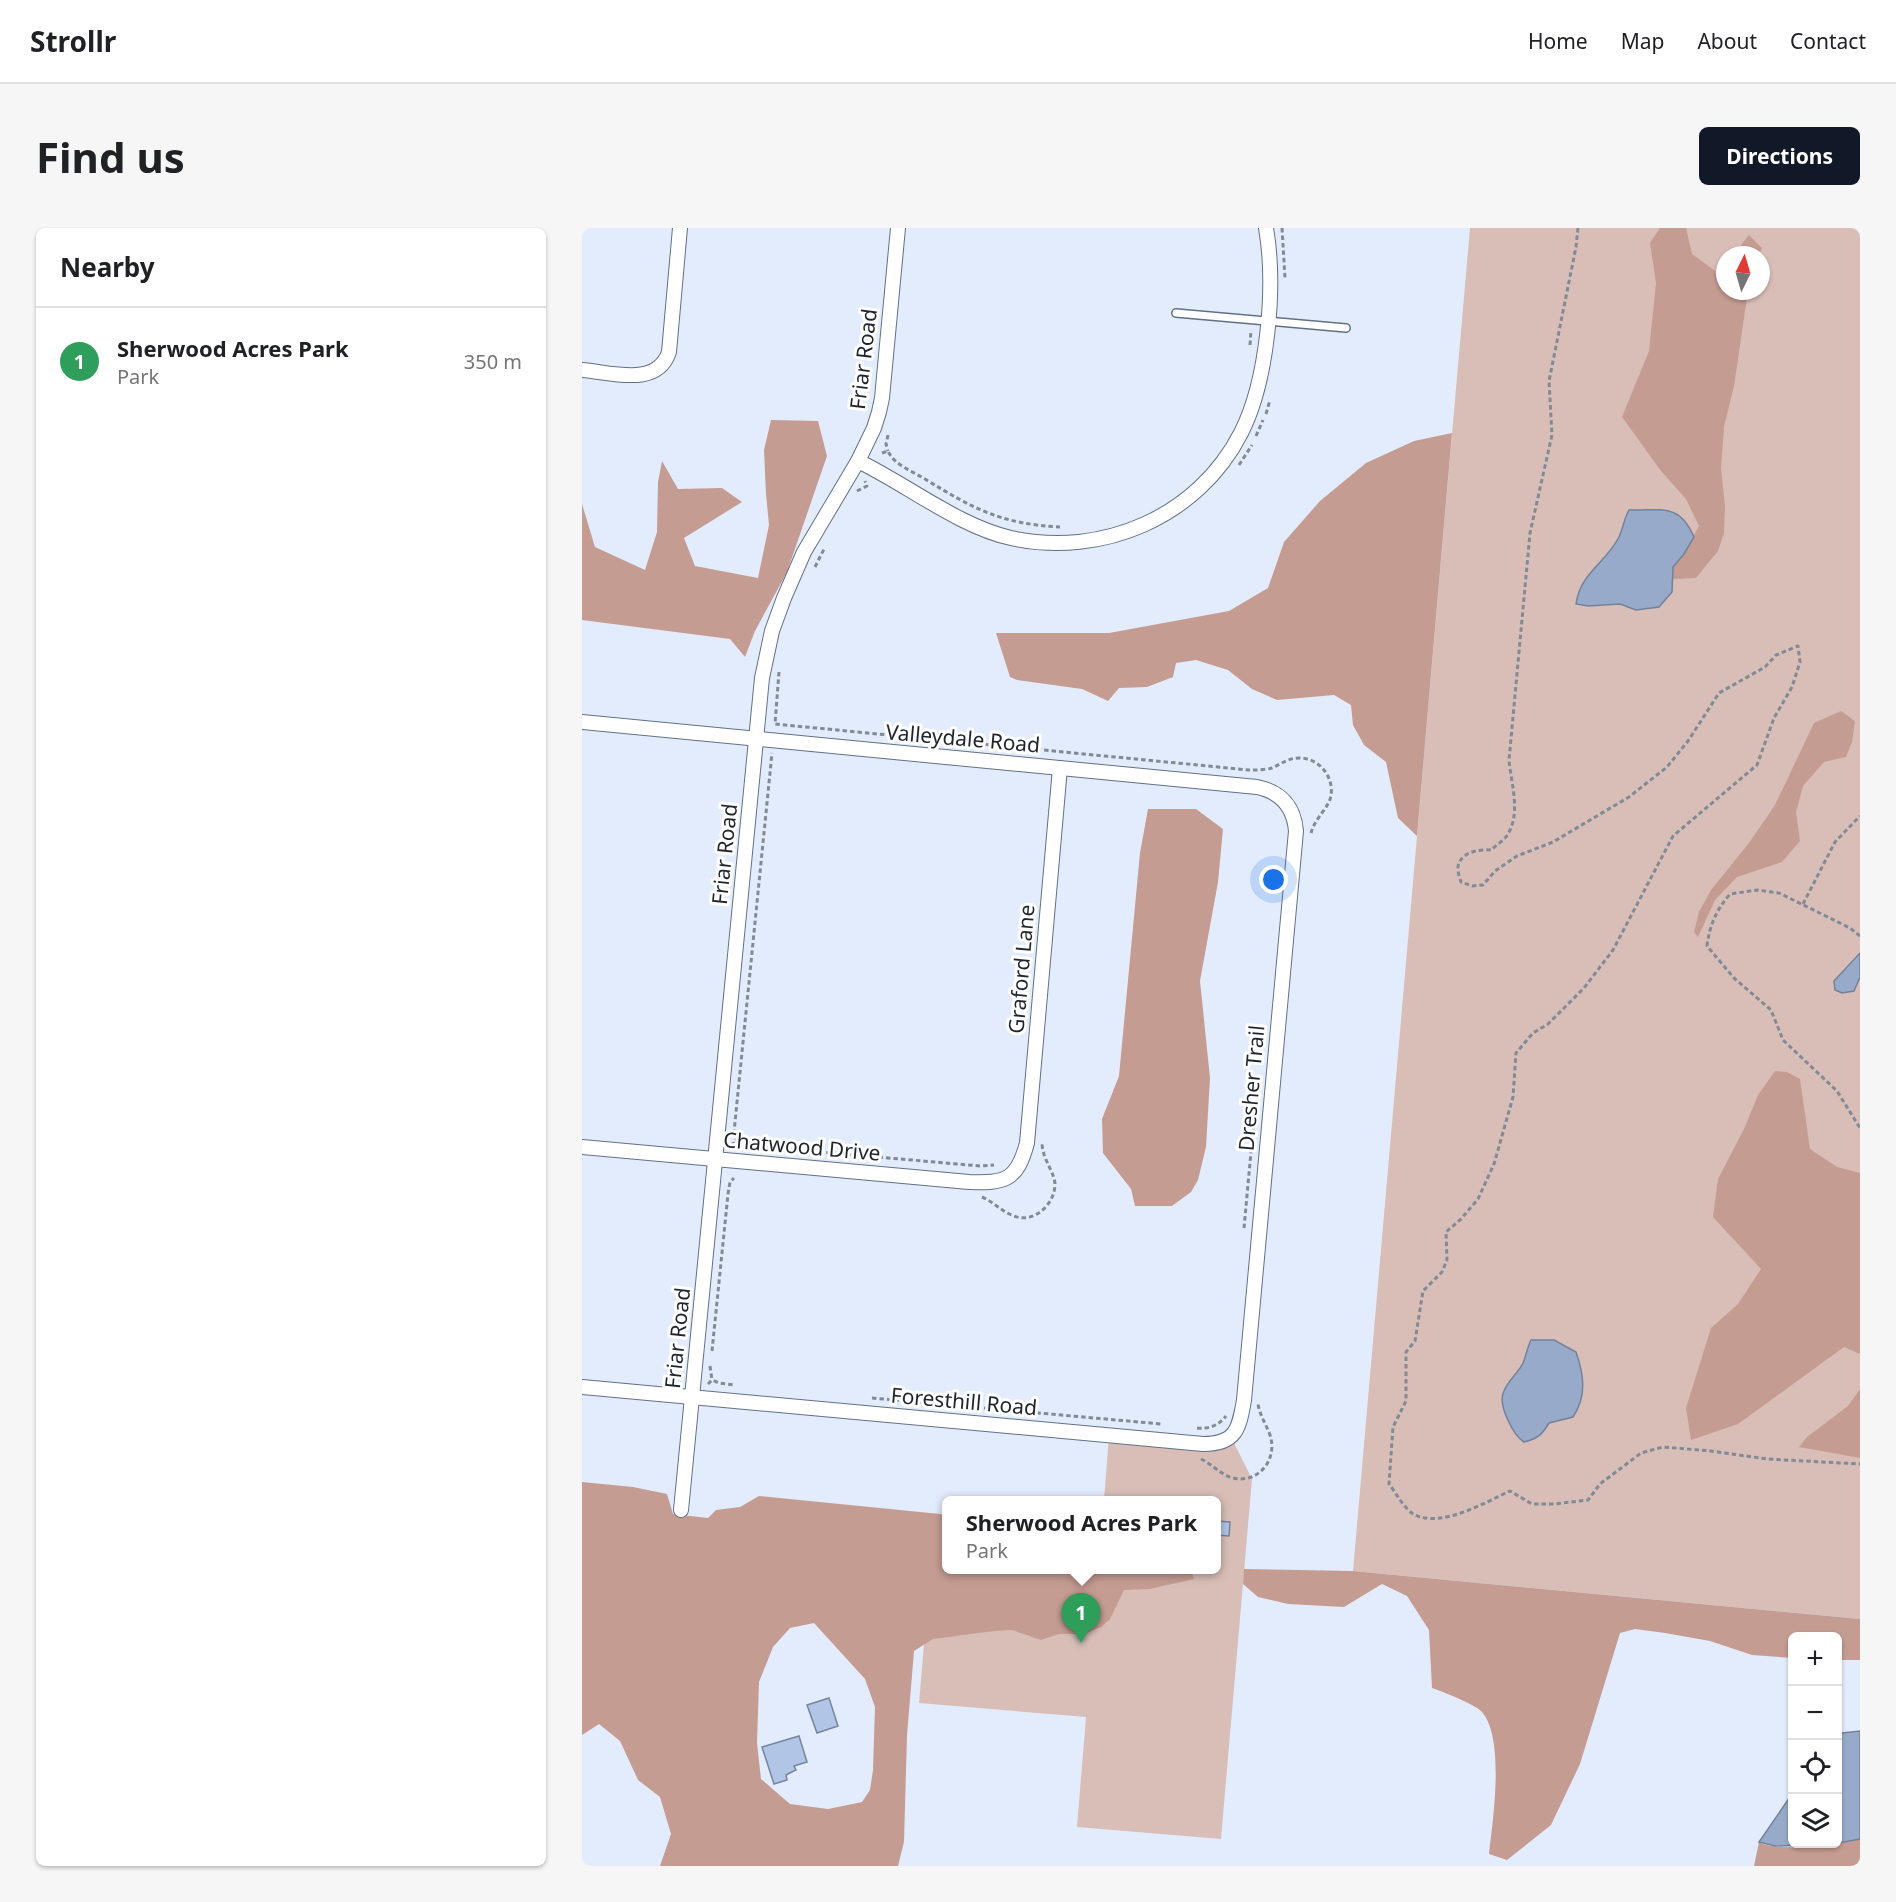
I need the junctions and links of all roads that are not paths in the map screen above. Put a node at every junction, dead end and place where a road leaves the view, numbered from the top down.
1 (680, 228) edge
2 (898, 228) edge
3 (1266, 228) edge
4 (1176, 313) dead end
5 (1267, 321) junction
6 (1346, 328) dead end
7 (582, 370) edge
8 (858, 461) junction
9 (582, 722) edge
10 (757, 740) junction
11 (1060, 768) junction
12 (1294, 849) joint
13 (582, 1147) edge
14 (716, 1160) junction
15 (1015, 1172) joint
16 (1250, 1331) joint
17 (582, 1387) edge
18 (692, 1398) junction
19 (681, 1510) dead end

1 - 7 street
2 - 8 street, Friar Road
3 - 5 street
4 - 5 lane
5 - 6 lane
5 - 8 street
8 - 10 street, Friar Road
9 - 10 street, Valleydale Road
10 - 11 street, Valleydale Road
10 - 14 street, Friar Road
11 - 12 street, Valleydale Road
11 - 15 street, Graford Lane
12 - 16 street, Dresher Trail
13 - 14 street, Chatwood Drive
14 - 15 street, Chatwood Drive
14 - 18 street, Friar Road
16 - 18 street, Foresthill Road
17 - 18 street, Foresthill Road
18 - 19 street, Friar Road

